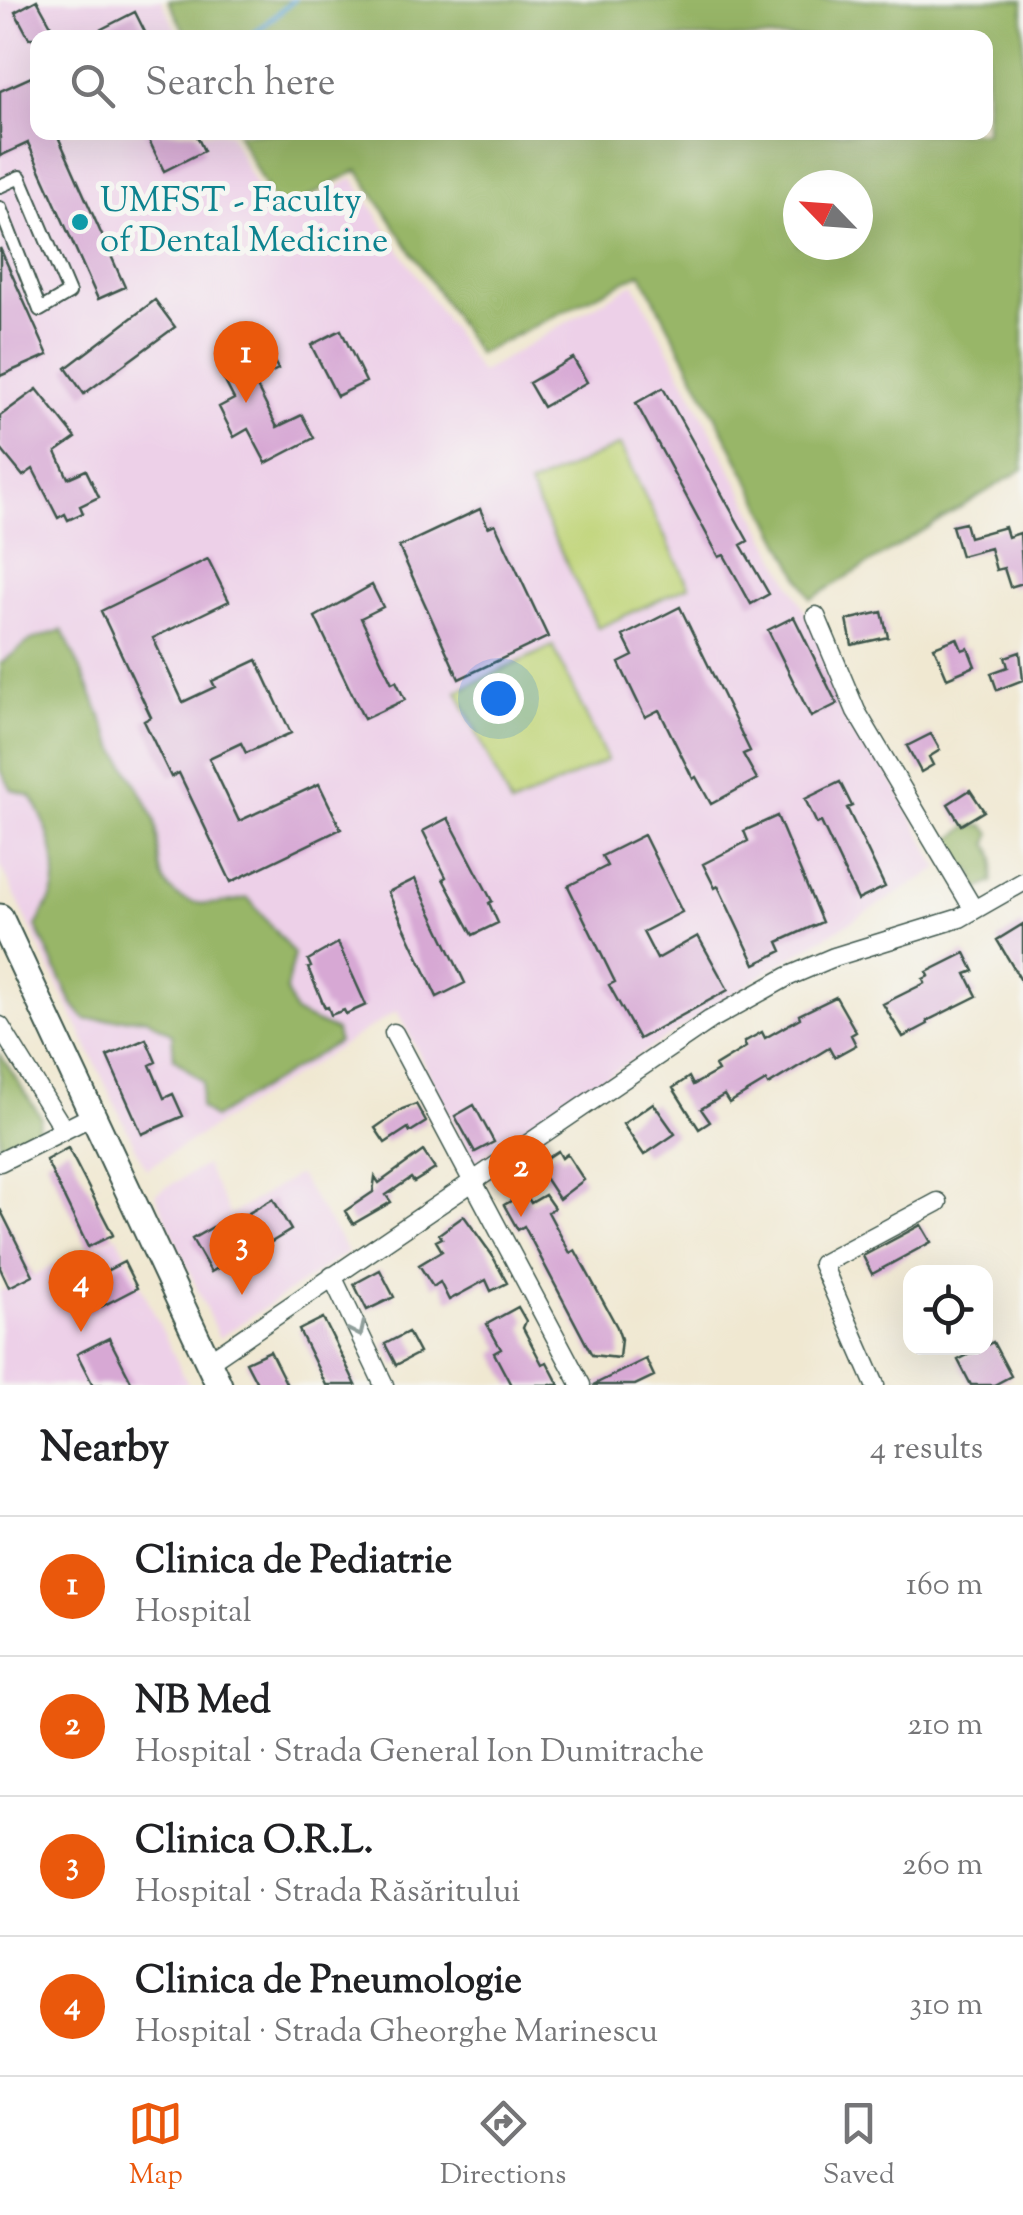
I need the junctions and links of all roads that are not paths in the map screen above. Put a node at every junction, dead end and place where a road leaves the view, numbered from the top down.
1 (0, 186) edge
2 (0, 208) edge
3 (816, 616) dead end
4 (1023, 882) edge
5 (974, 910) junction
6 (0, 917) edge
7 (0, 1026) edge
8 (394, 1033) dead end
9 (92, 1116) junction
10 (64, 1130) junction
11 (0, 1162) edge
12 (472, 1183) junction
13 (938, 1202) dead end
14 (332, 1276) junction
15 (214, 1373) edge
16 (384, 1385) edge
17 (581, 1385) edge
18 (874, 1385) edge

1 - 2 street
3 - 5 street
4 - 5 street
5 - 12 street
6 - 9 main road
7 - 10 street
8 - 12 street
9 - 10 street
9 - 15 main road
10 - 11 street
12 - 14 street
12 - 17 street
13 - 18 street
14 - 15 street
14 -> 16 street

